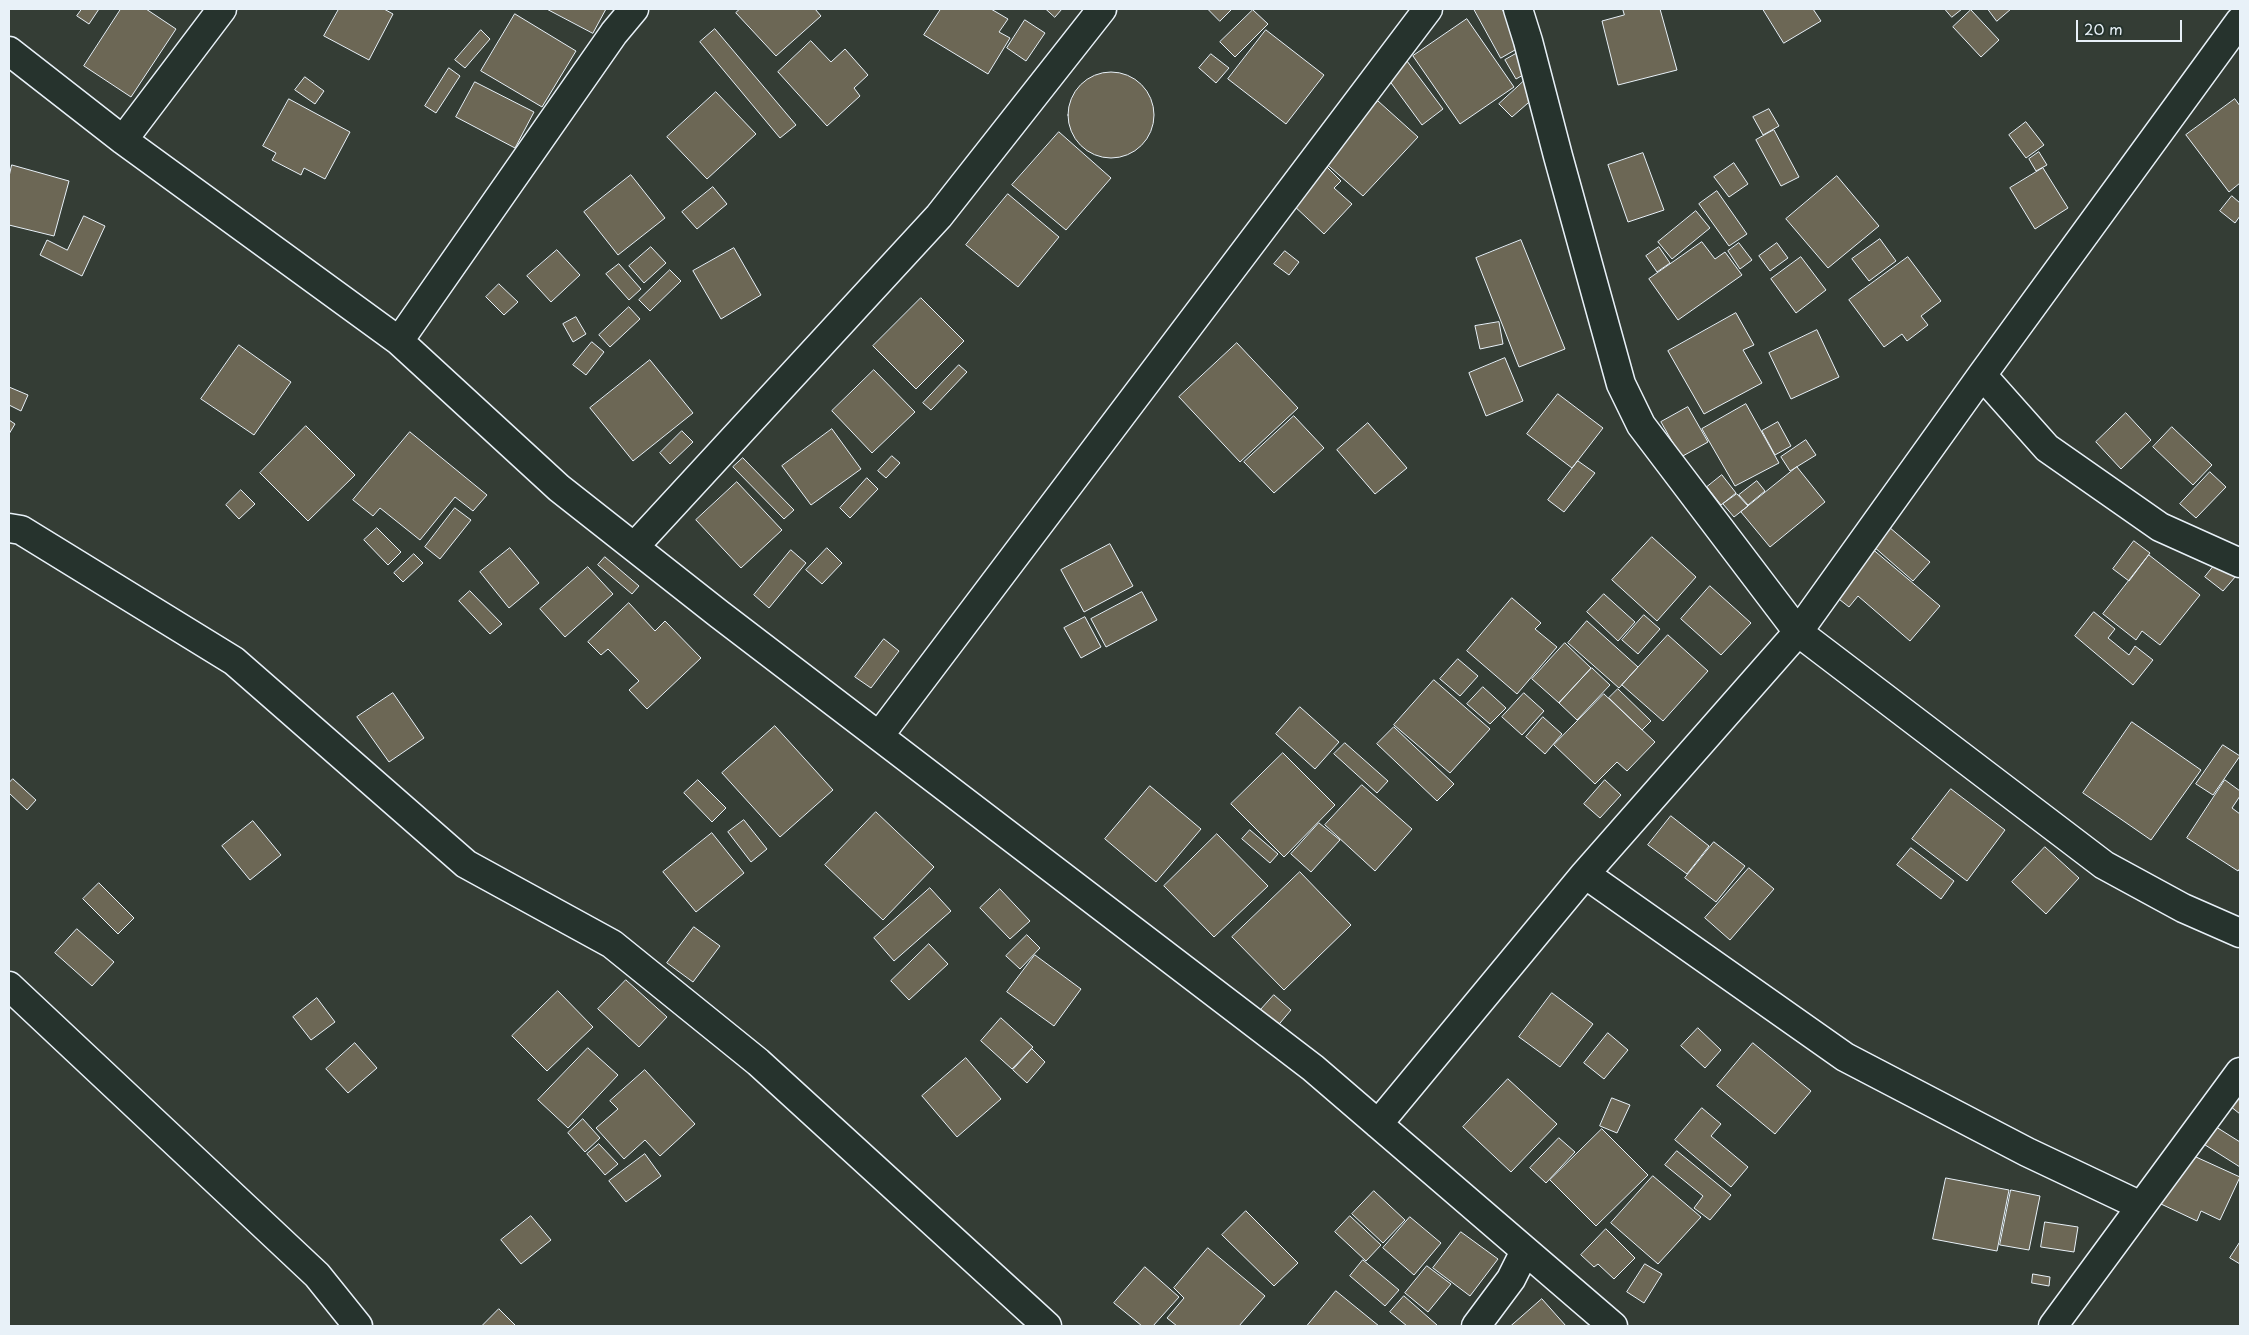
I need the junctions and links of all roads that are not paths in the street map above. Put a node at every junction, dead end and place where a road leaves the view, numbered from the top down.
1 (222, 9) edge
2 (634, 9) edge
3 (1102, 9) edge
4 (1428, 9) edge
5 (1518, 9) edge
6 (2240, 21) edge
7 (9, 51) edge
8 (123, 140) junction
9 (399, 340) junction
10 (1982, 374) junction
11 (9, 528) edge
12 (634, 547) junction
13 (2240, 563) edge
14 (1798, 632) junction
15 (879, 736) junction
16 (1585, 874) junction
17 (2240, 933) edge
18 (9, 986) edge
19 (2240, 1072) edge
20 (1378, 1124) junction
21 (2141, 1206) junction
22 (1525, 1252) junction
23 (358, 1326) edge
24 (1047, 1326) edge
25 (1476, 1326) edge
26 (1613, 1326) edge
27 (2053, 1326) edge

1 - 8 street
2 - 9 street
3 - 12 street
4 - 15 street
5 - 14 street
6 - 10 street
7 - 8 street
8 - 9 street
9 - 12 street
10 - 13 street
10 - 14 street
11 - 24 street
12 - 15 street
14 - 16 street
14 - 17 street
15 - 20 street
16 - 20 street
16 - 21 street
18 - 23 street
19 - 21 street
20 - 22 street
21 - 27 street
22 - 25 street
22 - 26 street

